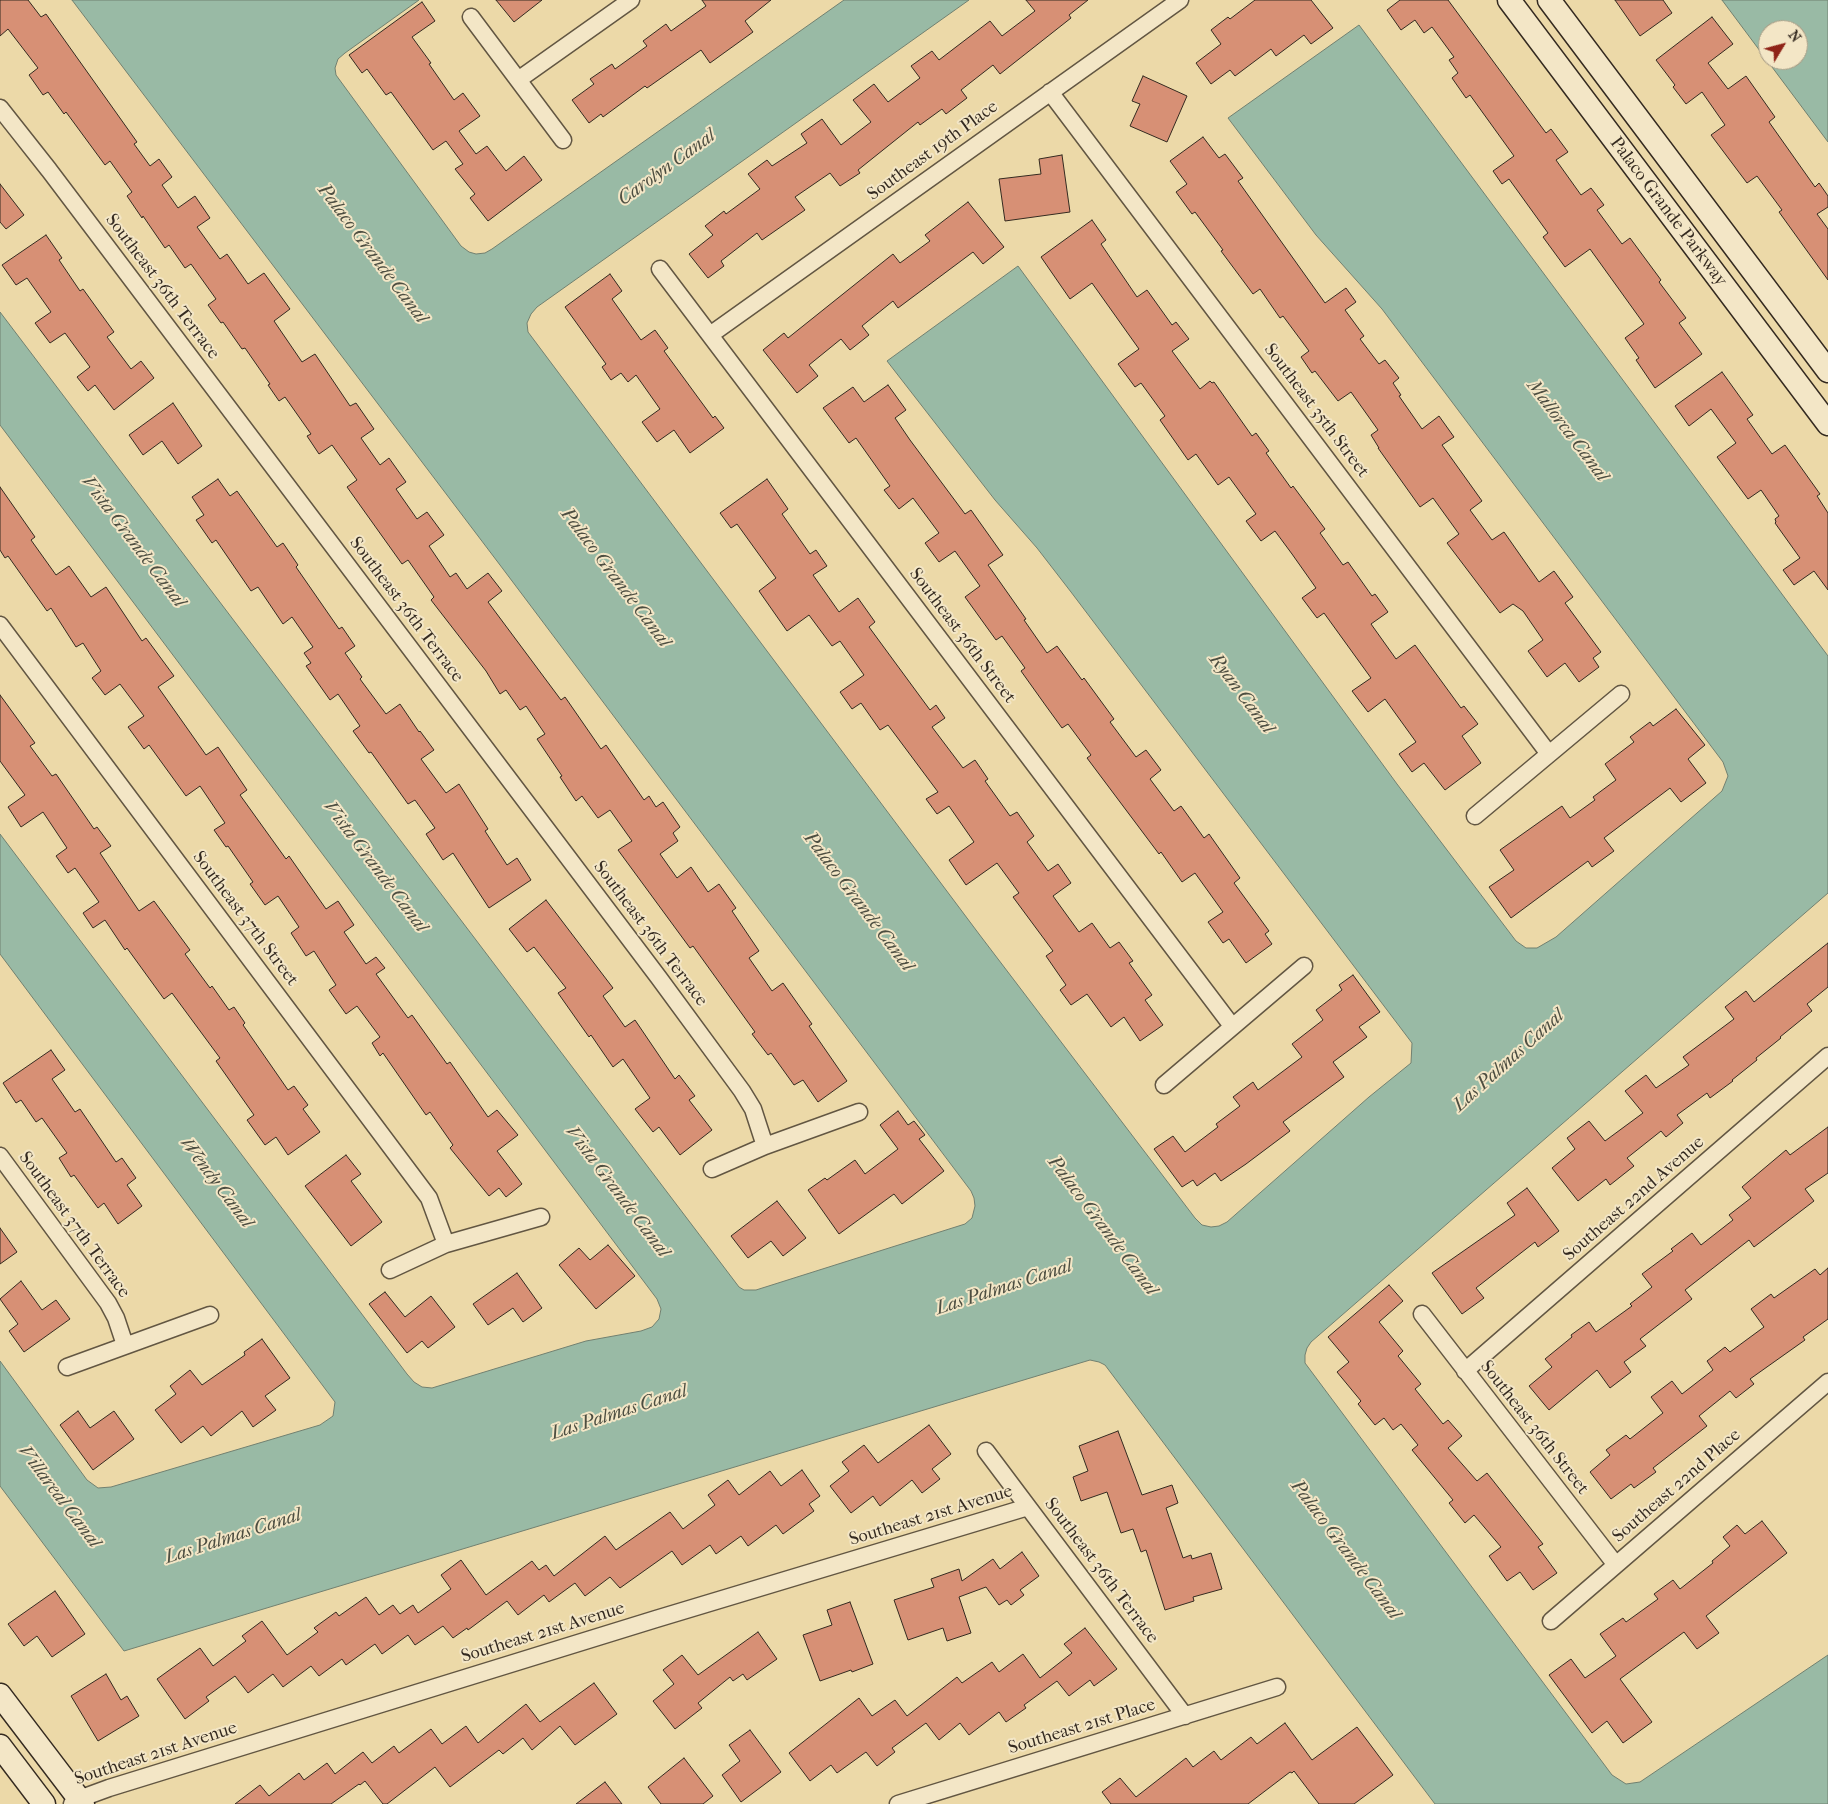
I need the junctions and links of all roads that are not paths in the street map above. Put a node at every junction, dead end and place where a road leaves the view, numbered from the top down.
1 (631, 0) edge
2 (1180, 0) edge
3 (1508, 0) edge
4 (1550, 0) edge
5 (470, 17) dead end
6 (518, 80) junction
7 (1050, 92) junction
8 (1, 112) edge
9 (564, 140) dead end
10 (660, 269) dead end
11 (710, 335) junction
12 (1828, 371) edge
13 (1828, 424) edge
14 (0, 625) edge
15 (1621, 694) dead end
16 (1549, 754) junction
17 (1476, 816) dead end
18 (1304, 966) dead end
19 (1232, 1026) junction
20 (1828, 1056) edge
21 (1164, 1085) dead end
22 (859, 1112) dead end
23 (765, 1146) junction
24 (0, 1156) edge
25 (712, 1169) dead end
26 (541, 1217) dead end
27 (446, 1244) junction
28 (390, 1270) dead end
29 (210, 1314) dead end
30 (1422, 1314) dead end
31 (125, 1345) junction
32 (67, 1367) dead end
33 (1466, 1371) junction
34 (1828, 1382) edge
35 (986, 1451) dead end
36 (1028, 1507) junction
37 (1616, 1565) junction
38 (1552, 1621) dead end
39 (1277, 1687) dead end
40 (0, 1695) edge
41 (1185, 1716) junction
42 (0, 1746) edge
43 (78, 1802) edge
44 (44, 1804) edge
45 (898, 1804) edge

1 - 6 street
2 - 7 street, Southeast 19th Place
3 - 13 street, Palaco Grande Parkway
4 - 12 street, Palaco Grande Parkway
5 - 6 street
6 - 9 street
7 - 11 street, Southeast 19th Place
7 - 16 street, Southeast 35th Street
8 - 23 street, Southeast 36th Terrace
10 - 11 street, Southeast 36th Street
11 - 19 street, Southeast 36th Street
14 - 27 street, Southeast 37th Street
15 - 16 street
16 - 17 street
18 - 19 street
19 - 21 street
20 - 33 street, Southeast 22nd Avenue
22 - 23 street
23 - 25 street
24 - 31 street, Southeast 37th Terrace
26 - 27 street
27 - 28 street
29 - 31 street
30 - 33 street, Southeast 36th Street
31 - 32 street
33 - 37 street, Southeast 36th Street
34 - 37 street, Southeast 22nd Place
35 - 36 street, Southeast 36th Terrace
36 - 41 street, Southeast 36th Terrace
36 - 43 street, Southeast 21st Avenue
37 - 38 street, Southeast 22nd Place
39 - 41 street, Southeast 21st Place
40 - 43 street
41 - 45 street, Southeast 21st Place
42 - 44 street

